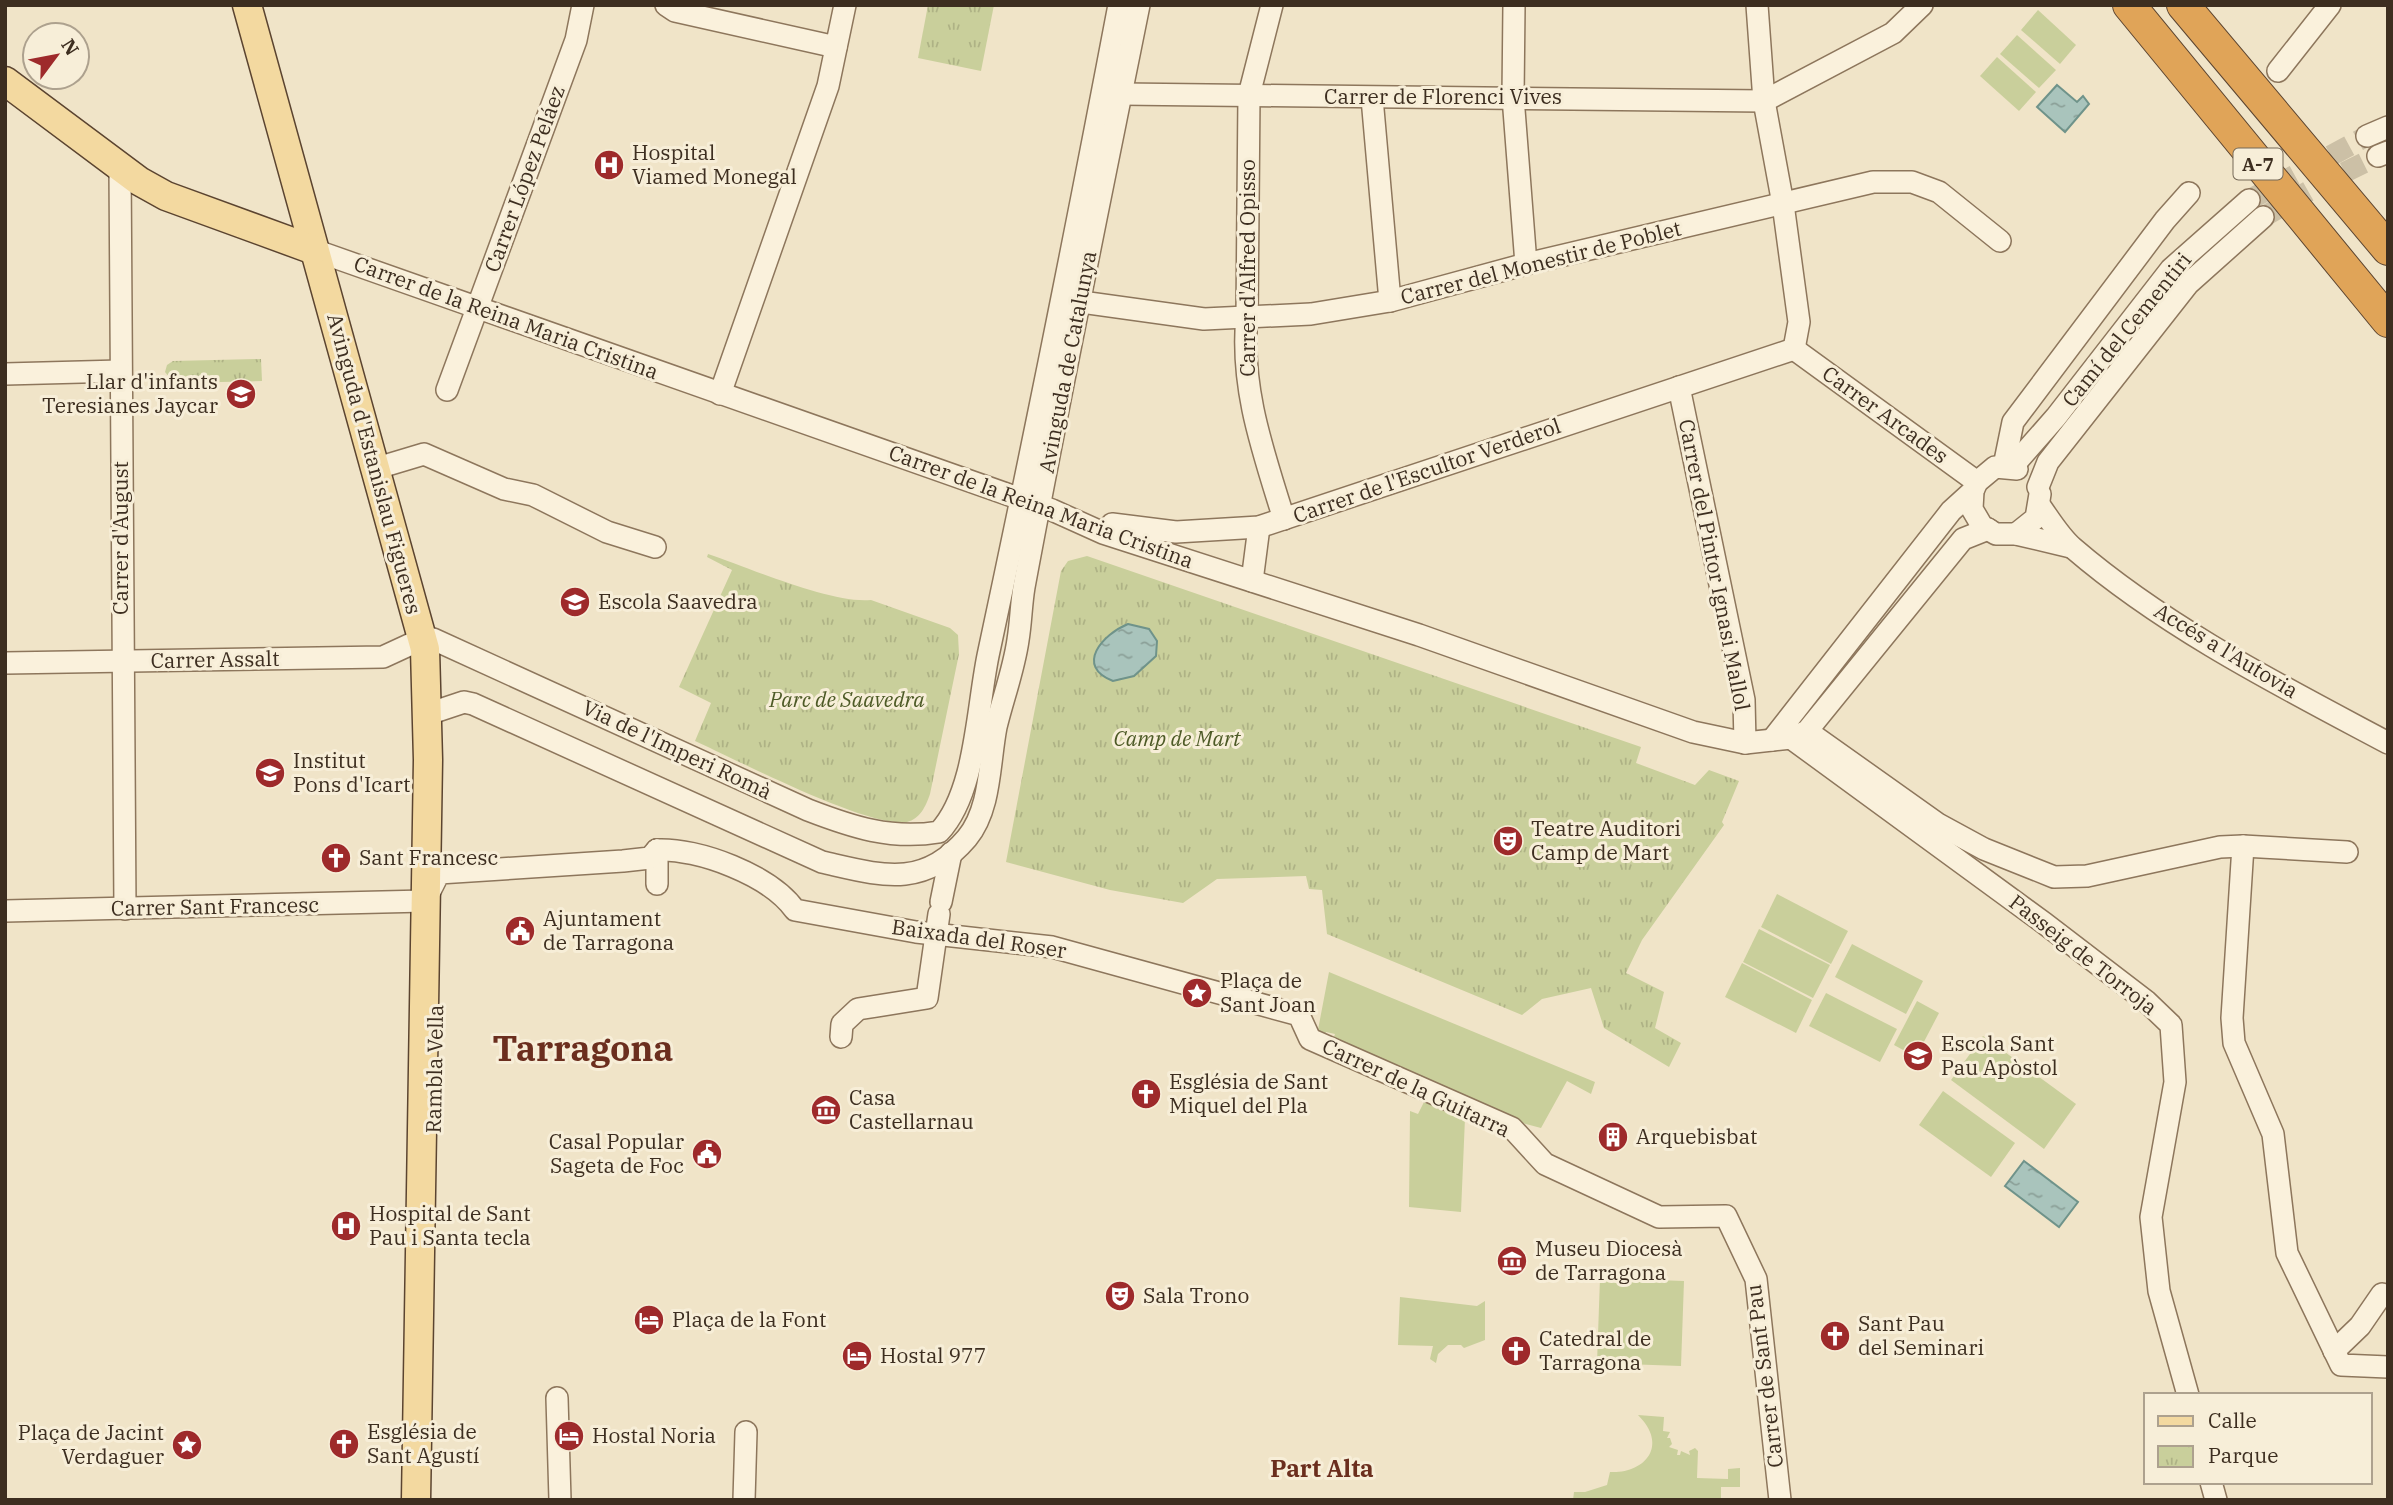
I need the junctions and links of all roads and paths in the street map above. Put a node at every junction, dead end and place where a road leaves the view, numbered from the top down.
1 (247, 5) edge
2 (583, 5) edge
3 (666, 5) edge
4 (845, 5) edge
5 (1119, 5) edge
6 (1139, 5) edge
7 (1272, 5) edge
8 (1514, 5) edge
9 (1757, 5) edge
10 (1922, 5) edge
11 (2129, 5) edge
12 (2185, 5) edge
13 (2330, 5) edge
14 (836, 47) junction
15 (2278, 71) dead end
16 (5, 81) edge
17 (1121, 94) junction
18 (1249, 95) junction
19 (1513, 97) junction
20 (1372, 98) junction
21 (1764, 101) junction
22 (2388, 127) edge
23 (2367, 136) tunnel mouth
24 (120, 166) junction
25 (2189, 193) dead end
26 (2249, 200) tunnel mouth
27 (1783, 204) junction
28 (2263, 217) tunnel mouth
29 (2388, 220) edge
30 (2000, 240) dead end
31 (2388, 249) edge
32 (314, 250) junction
33 (1526, 264) junction
34 (1071, 300) junction
35 (1390, 301) junction
36 (477, 307) junction
37 (1247, 316) junction
38 (2388, 321) edge
39 (1794, 349) junction
40 (120, 371) junction
41 (5, 374) edge
42 (1679, 387) junction
43 (447, 390) dead end
44 (720, 394) junction
45 (384, 466) junction
46 (2008, 466) junction
47 (1975, 487) junction
48 (2039, 497) junction
49 (1037, 506) junction
50 (1284, 519) junction
51 (1259, 527) junction
52 (1987, 529) junction
53 (2016, 534) junction
54 (655, 547) dead end
55 (2071, 547) junction
56 (1252, 581) junction
57 (427, 639) junction
58 (121, 661) junction
59 (5, 663) edge
60 (427, 679) joint
61 (437, 711) junction
62 (1790, 736) junction
63 (1745, 743) junction
64 (2388, 743) edge
65 (939, 832) joint
66 (966, 838) joint
67 (2243, 846) junction
68 (657, 850) junction
69 (2347, 852) dead end
70 (951, 853) junction
71 (439, 873) junction
72 (657, 884) dead end
73 (425, 901) junction
74 (125, 909) junction
75 (5, 911) edge
76 (938, 924) junction
77 (841, 1037) dead end
78 (1310, 1039) joint
79 (1726, 1216) joint
80 (2382, 1294) dead end
81 (2334, 1351) junction
82 (2388, 1367) edge
83 (2187, 1393) edge
84 (557, 1398) dead end
85 (746, 1432) dead end
86 (416, 1500) edge
87 (430, 1500) edge
88 (560, 1500) edge
89 (744, 1500) edge
90 (1780, 1500) edge

1 - 32 main road, Avinguda d'Estanislau Figueres
2 - 36 street, Carrer López Peláez
3 - 14 street
4 - 14 street
5 - 34 street, Avinguda de Catalunya
6 - 17 street, Avinguda de Catalunya
7 - 18 street, Carrer d'Alfred Opisso
8 - 19 street
9 - 21 street
10 - 21 street
11 - 38 highway, A-7
12 - 29 highway
12 - 31 highway, A-7
13 - 15 street
14 - 44 street
16 - 24 main road
17 - 18 street, Carrer de Florenci Vives
17 - 34 street, Avinguda de Catalunya
18 - 20 street, Carrer de Florenci Vives
18 - 37 street, Carrer d'Alfred Opisso
19 - 20 street, Carrer de Florenci Vives
19 - 21 street, Carrer de Florenci Vives
19 - 33 street
20 - 35 street
21 - 27 street
22 - 23 street
24 - 32 main road
24 - 40 street, Carrer d'August
25 - 46 street
26 - 46 street, Camí del Cementiri
27 - 30 street, Carrer del Monestir de Poblet
27 - 33 street, Carrer del Monestir de Poblet
27 - 39 street
28 - 48 street, Camí del Cementiri
32 - 36 street, Carrer de la Reina Maria Cristina
32 - 45 main road, Avinguda d'Estanislau Figueres
32 - 57 main road, Avinguda d'Estanislau Figueres
33 - 35 street, Carrer del Monestir de Poblet
34 - 37 street, Carrer del Monestir de Poblet
34 - 49 street, Avinguda de Catalunya
35 - 37 street, Carrer del Monestir de Poblet
36 - 43 street, Carrer López Peláez
36 - 44 street, Carrer de la Reina Maria Cristina
37 - 50 street, Carrer d'Alfred Opisso
39 - 42 street, Carrer de l'Escultor Verderol
39 - 47 street, Carrer Arcades
40 - 41 street
40 - 58 street, Carrer d'August
42 - 50 street, Carrer de l'Escultor Verderol
42 - 63 street, Carrer del Pintor Ignasi Mallol
44 - 49 street, Carrer de la Reina Maria Cristina
45 - 54 street
45 - 57 main road, Avinguda d'Estanislau Figueres
46 - 47 street
46 - 48 street
47 - 52 street
47 - 62 street
48 - 53 street
48 - 55 street
49 - 51 street, Carrer de l'Escultor Verderol
49 - 56 street, Carrer de la Reina Maria Cristina
49 - 65 street, Avinguda de Catalunya
49 - 66 street, Avinguda de Catalunya
50 - 51 street, Carrer de l'Escultor Verderol
51 - 56 street
52 - 53 street
52 - 62 street
53 - 55 street
55 - 64 street, Accés a l'Autovia
56 - 63 street, Carrer de la Reina Maria Cristina
57 - 58 street, Carrer Assalt
57 - 60 main road, Avinguda d'Estanislau Figueres
57 - 61 main road, Rambla Vella
57 - 65 street, Via de l'Imperi Romà
57 - 73 main road
58 - 59 street, Carrer Assalt
58 - 74 street, Carrer d'August
60 - 73 main road, Rambla Vella
61 - 70 street, Via de l'Imperi Romà
61 - 71 main road, Rambla Vella
62 - 63 street, Carrer de la Reina Maria Cristina
62 - 67 street
62 - 83 street, Passeig de Torroja
66 - 70 street, Via de l'Imperi Romà
67 - 69 street
67 - 81 street
68 - 71 street
68 - 72 street
68 - 76 street, Baixada del Roser
70 - 76 street
71 - 73 street
71 - 87 main road, Rambla Vella
73 - 74 street, Carrer Sant Francesc
73 - 86 main road, Rambla Vella
74 - 75 street, Carrer Sant Francesc
76 - 77 street
76 - 78 street, Baixada del Roser
78 - 79 street, Carrer de la Guitarra
79 - 90 street, Carrer de Sant Pau
80 - 81 street
81 - 82 street
84 - 88 street
85 - 89 street

